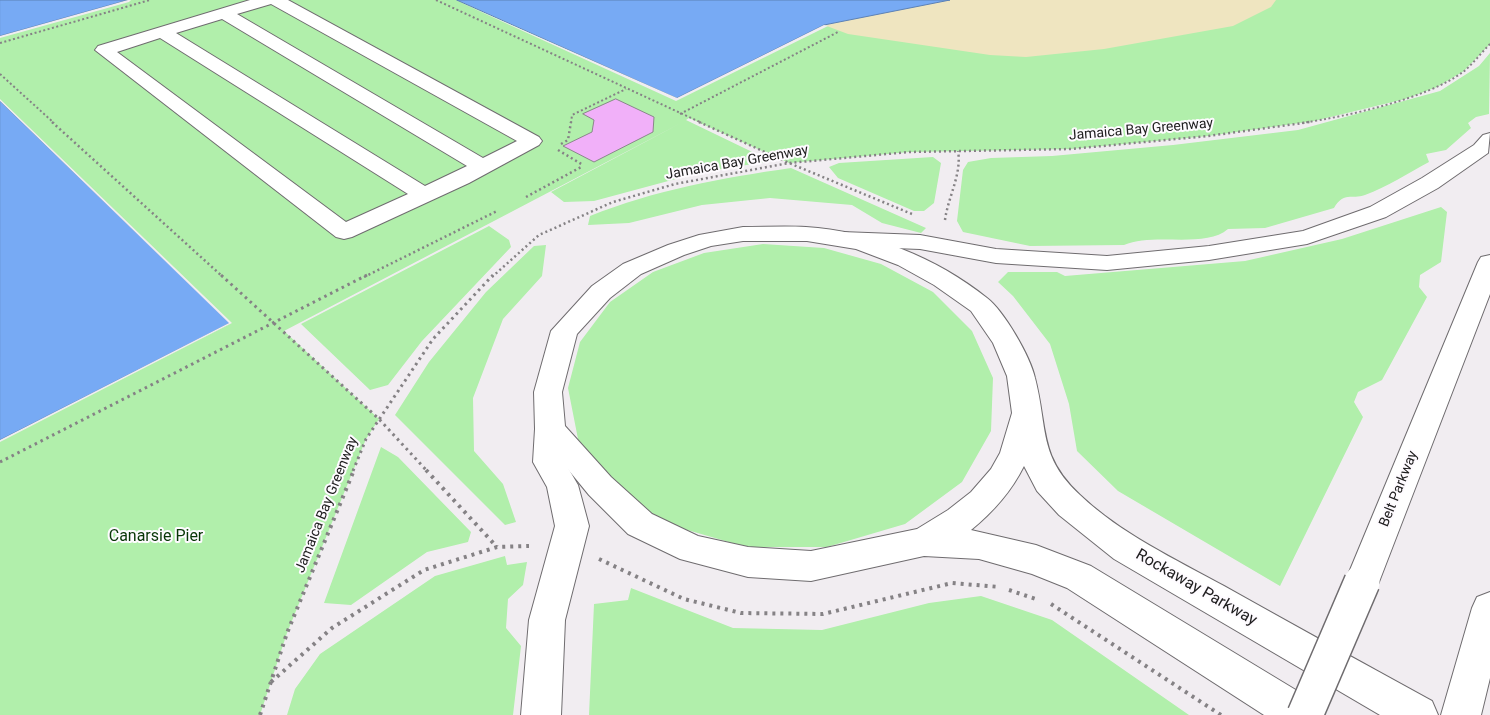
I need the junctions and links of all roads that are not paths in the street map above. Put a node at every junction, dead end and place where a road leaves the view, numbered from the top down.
1 (266, 0) edge
2 (276, 0) edge
3 (224, 13) junction
4 (162, 32) junction
5 (1490, 139) edge
6 (483, 167) junction
7 (424, 195) junction
8 (842, 239) junction
9 (1490, 262) edge
10 (1026, 413) junction
11 (550, 429) junction
12 (924, 542) junction
13 (1490, 608) edge
14 (541, 715) edge
15 (1300, 715) edge
16 (1305, 715) edge
17 (1418, 715) edge
18 (1461, 715) edge

1 - 3 main road
2 - 6 main road
3 - 4 main road
3 - 6 main road
4 - 7 main road
4 - 7 main road
5 - 8 main road
6 - 7 main road
8 - 10 main road, Rockaway Parkway
8 - 11 main road
9 - 16 main road, Belt Parkway, bridge
10 - 12 main road
10 - 17 main road, Rockaway Parkway
11 - 12 main road
11 - 14 main road
12 - 15 main road
13 - 18 main road

